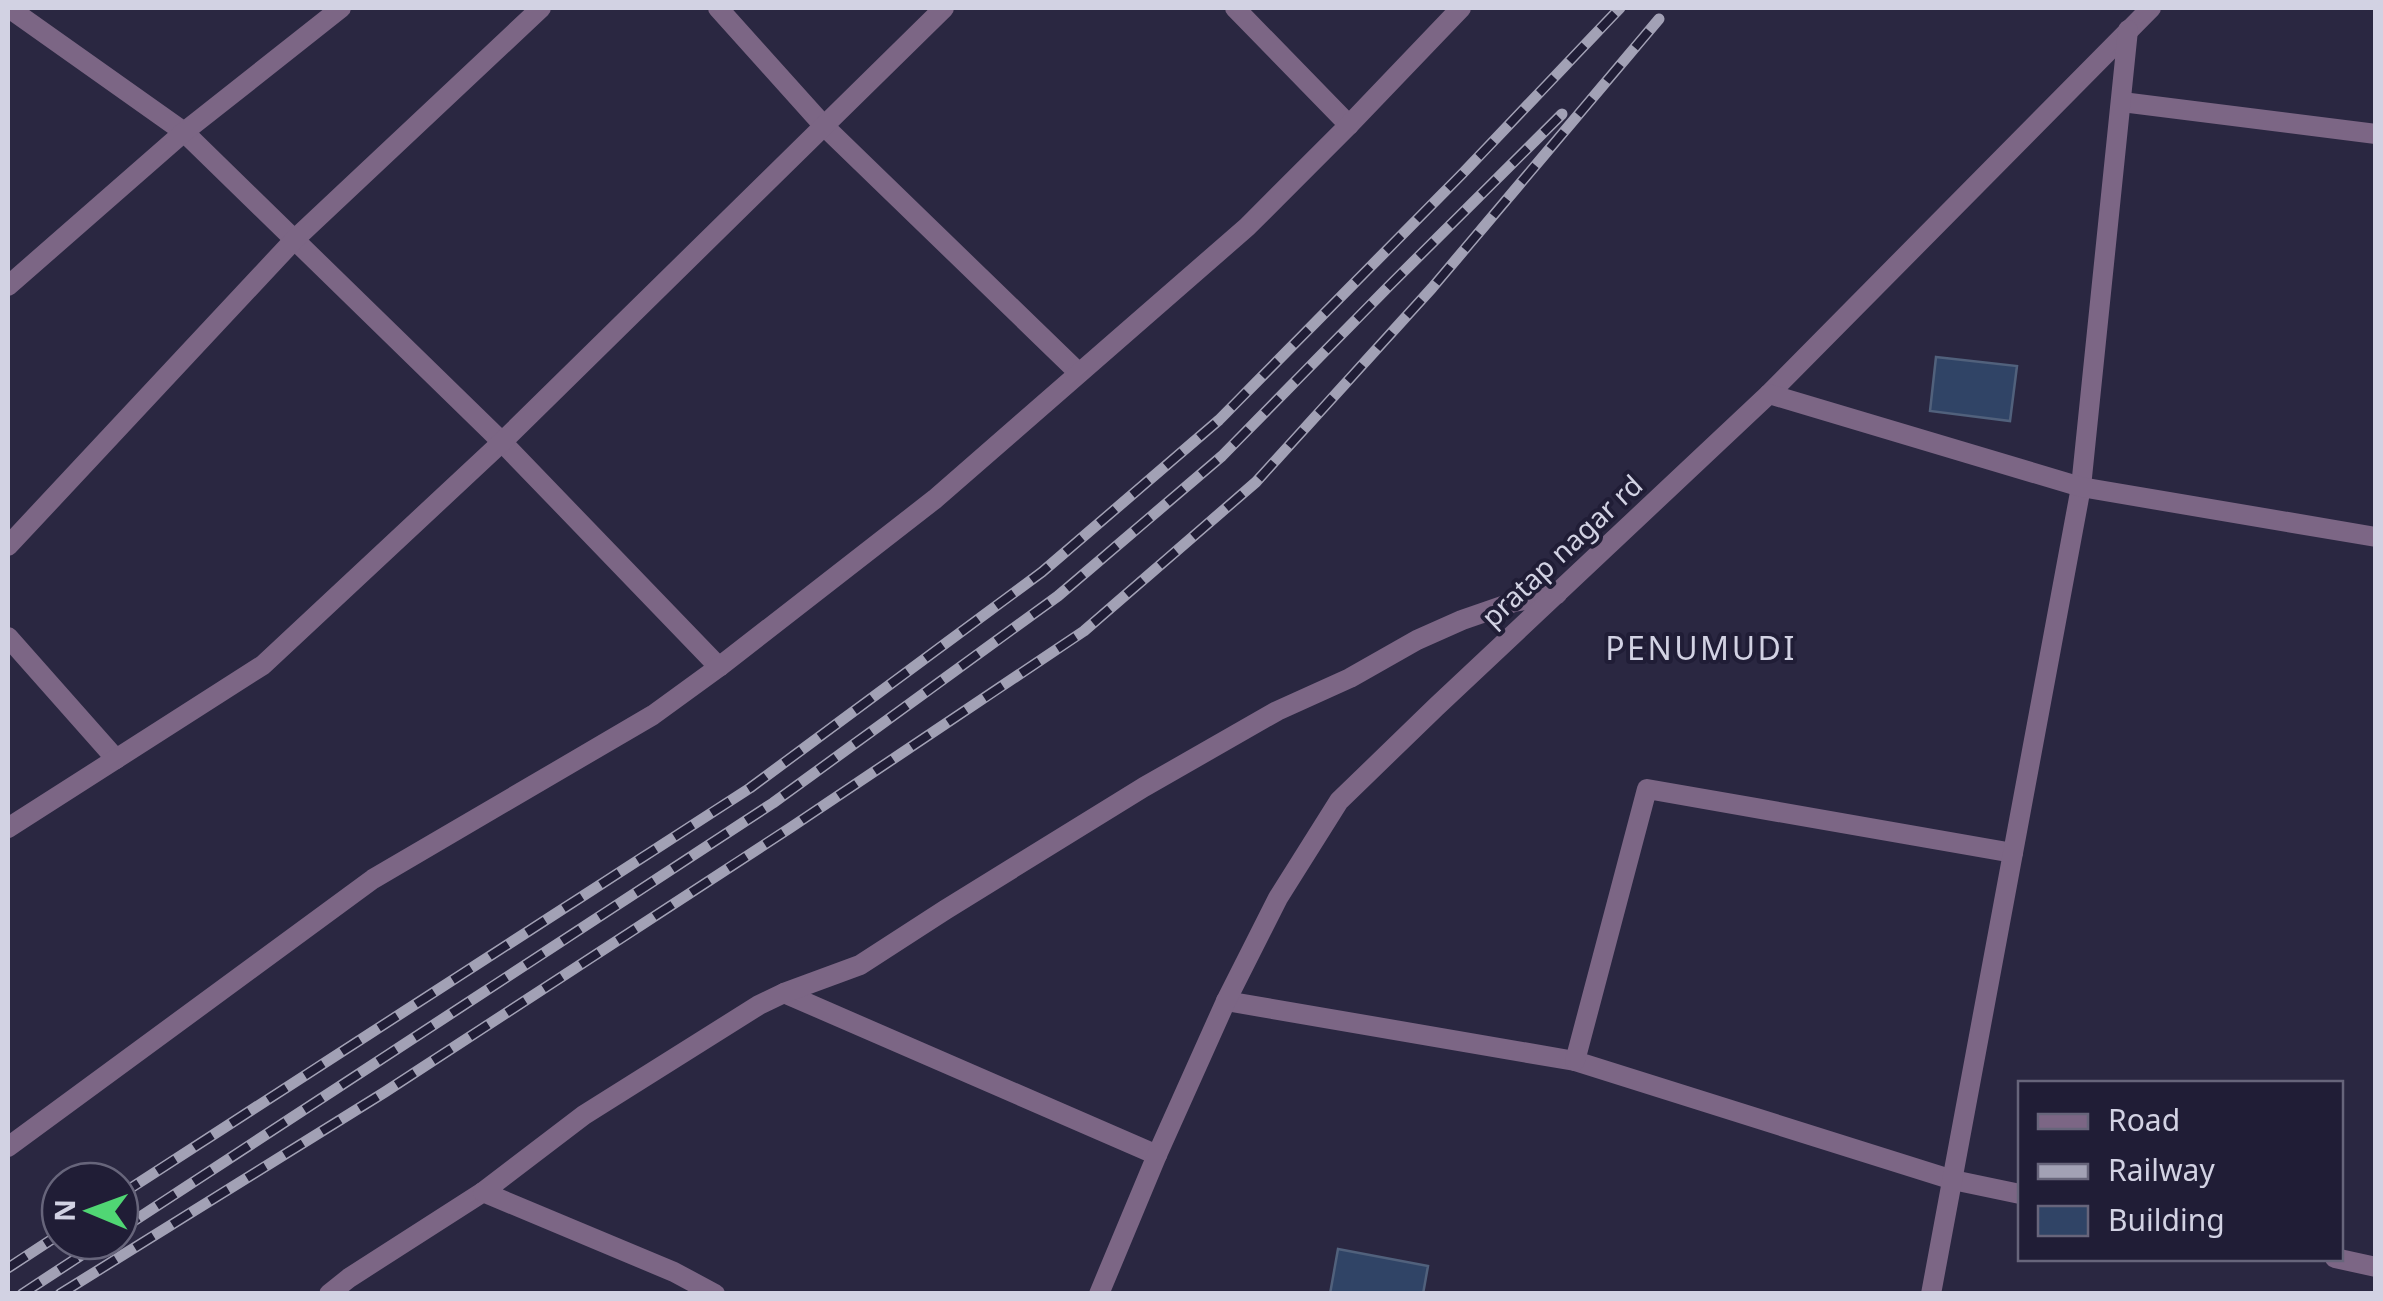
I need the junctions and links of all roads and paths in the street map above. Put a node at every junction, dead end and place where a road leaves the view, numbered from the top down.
1 (9, 8) edge
2 (341, 8) edge
3 (542, 8) edge
4 (718, 8) edge
5 (944, 8) edge
6 (1235, 8) edge
7 (1461, 8) edge
8 (2151, 8) edge
9 (2128, 30) junction
10 (2122, 102) junction
11 (1350, 125) junction
12 (824, 126) junction
13 (184, 132) junction
14 (2376, 134) edge
15 (294, 240) junction
16 (8, 286) edge
17 (1079, 373) junction
18 (1769, 394) junction
19 (502, 442) junction
20 (2081, 487) junction
21 (2376, 537) edge
22 (8, 546) edge
23 (1557, 594) junction
24 (8, 637) edge
25 (719, 667) junction
26 (116, 759) junction
27 (8, 828) edge
28 (2014, 853) junction
29 (784, 993) junction
30 (1226, 1001) junction
31 (1574, 1060) junction
32 (8, 1147) edge
33 (1158, 1154) junction
34 (1953, 1180) junction
35 (482, 1192) junction
36 (2018, 1194) edge
37 (2343, 1260) edge
38 (2376, 1267) edge
39 (329, 1294) edge
40 (715, 1294) edge
41 (1100, 1294) edge
42 (1931, 1294) edge

1 - 13 street
2 - 13 street
3 - 15 street
4 - 12 street
5 - 12 street
6 - 11 street
7 - 11 street
8 - 9 street, pratap nagar rd
9 - 10 street
9 - 18 street, pratap nagar rd
10 - 14 street
10 - 20 street
11 - 17 street
12 - 17 street
12 - 19 street
13 - 15 street
13 - 16 street
15 - 19 street
15 - 22 street
17 - 25 street
18 - 20 street
18 - 23 street, pratap nagar rd
19 - 25 street
19 - 26 street
20 - 21 street
20 - 28 street
23 - 29 street
23 - 30 street, pratap nagar rd
24 - 26 street
25 - 32 street
26 - 27 street
28 - 31 street
28 - 34 street
29 - 33 street
29 - 35 street
30 - 31 street
30 - 33 street, pratap nagar rd
31 - 34 street
33 - 41 street, pratap nagar rd
34 - 36 street
34 - 42 street
35 - 39 street
35 - 40 street
37 - 38 street

